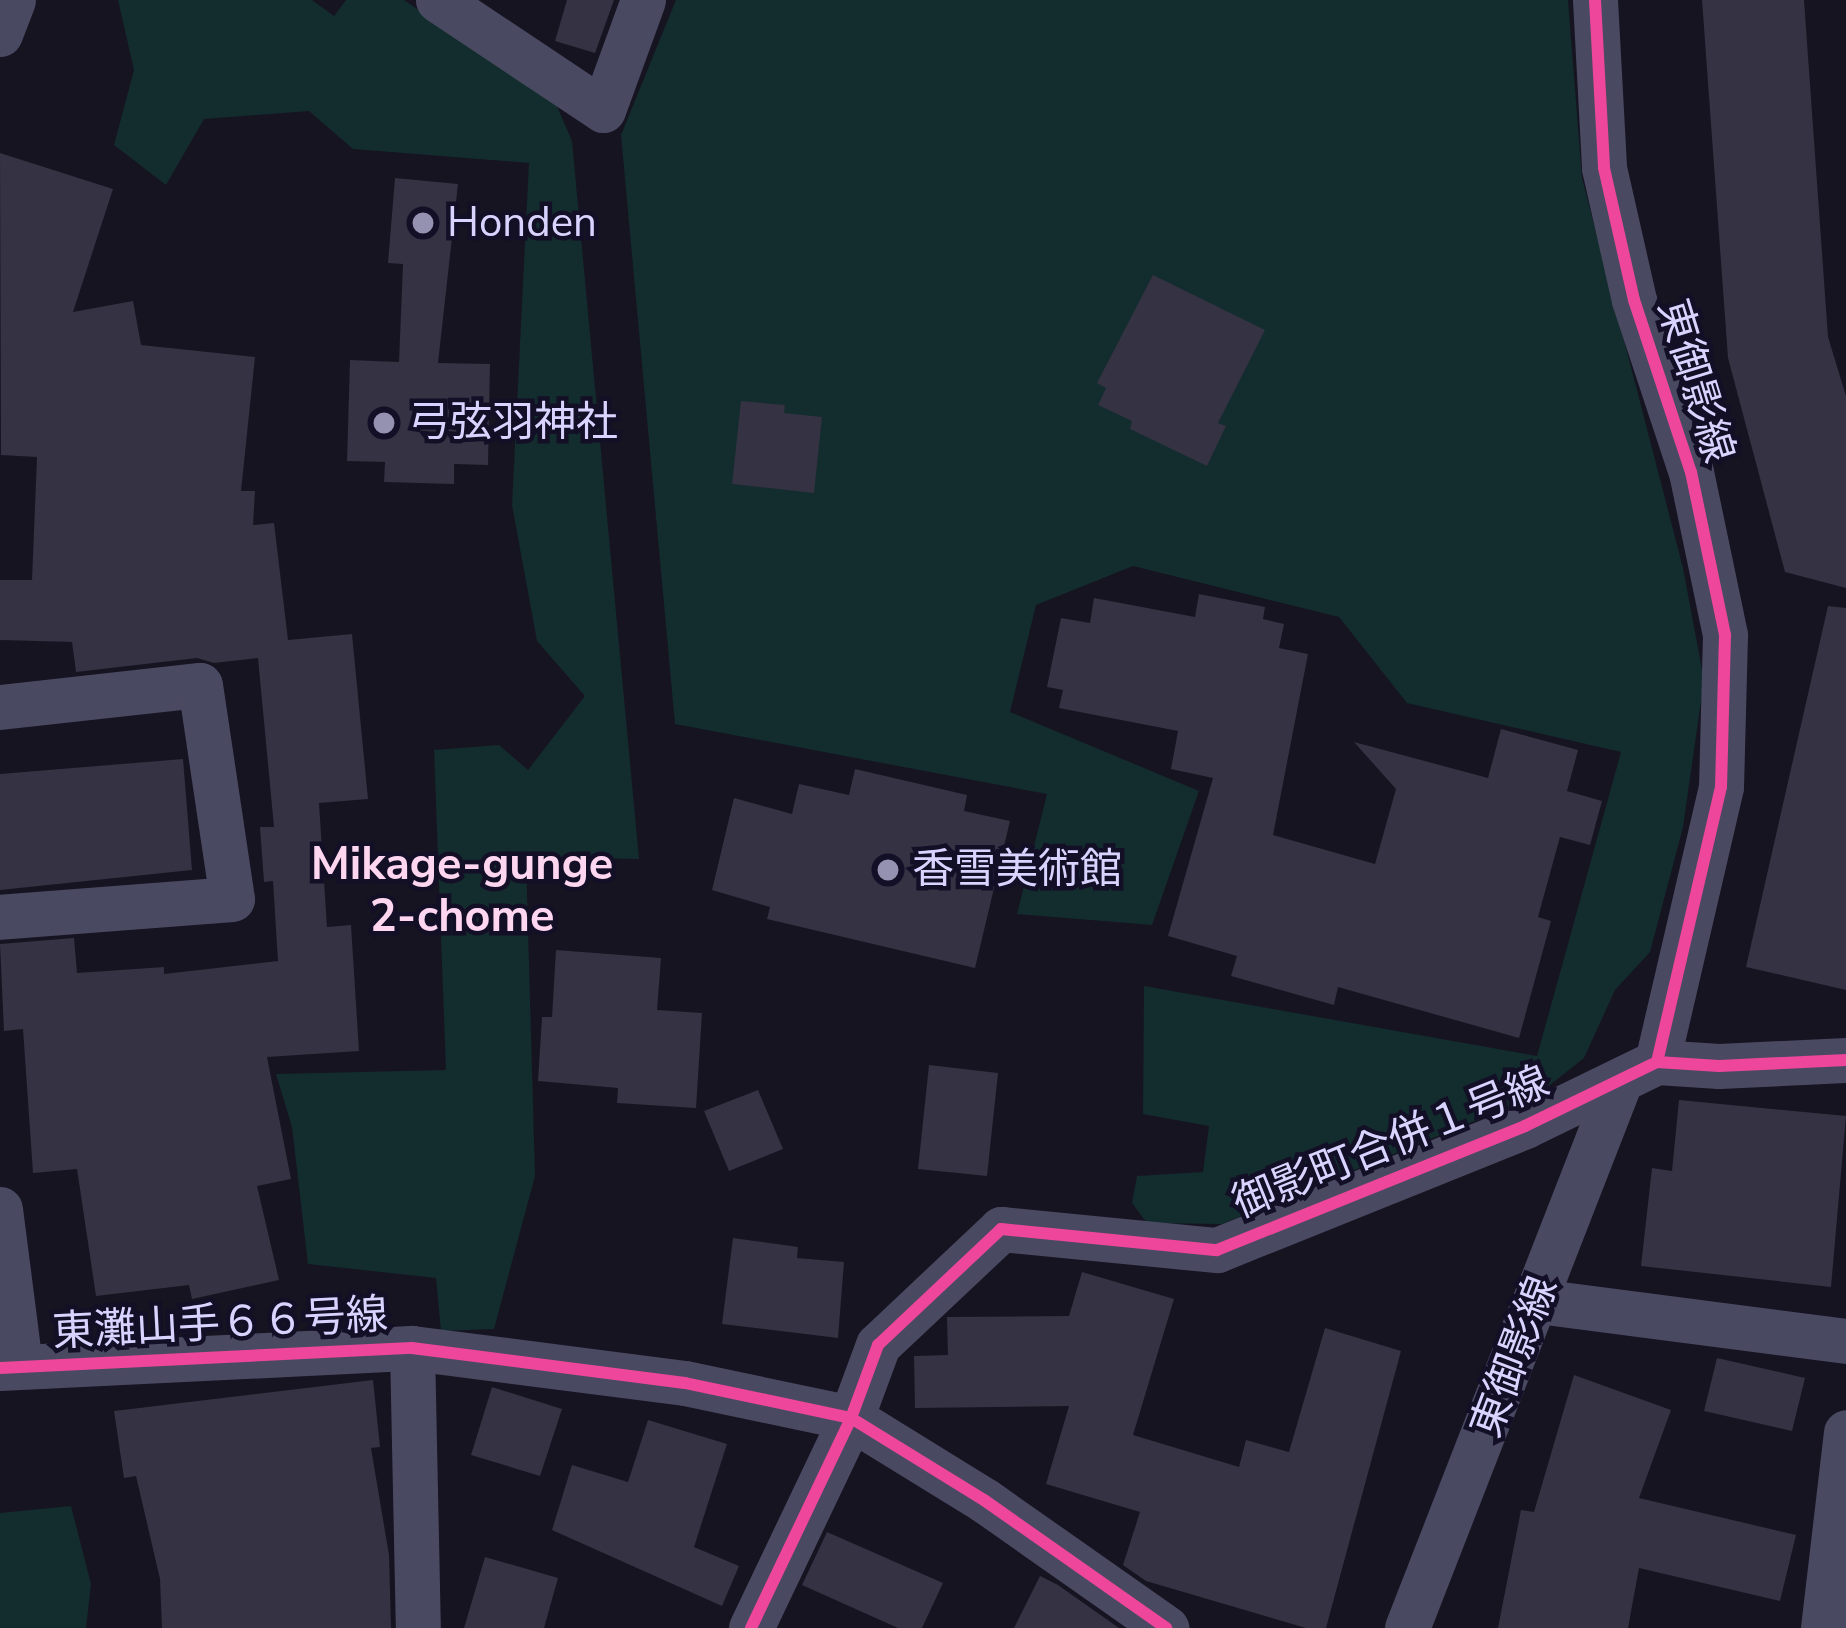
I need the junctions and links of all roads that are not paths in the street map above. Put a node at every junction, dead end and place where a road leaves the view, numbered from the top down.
1 (13, 0) edge
2 (438, 0) edge
3 (643, 0) edge
4 (1595, 0) edge
5 (0, 34) edge
6 (0, 707) edge
7 (0, 917) edge
8 (1846, 1060) edge
9 (1638, 1073) junction
10 (0, 1209) edge
11 (1538, 1300) junction
12 (1846, 1341) edge
13 (412, 1348) junction
14 (10, 1367) edge
15 (851, 1418) junction
16 (1846, 1432) edge
17 (418, 1628) edge
18 (751, 1628) edge
19 (1166, 1628) edge
20 (1407, 1628) edge
21 (1822, 1628) edge

1 - 5 street
2 - 3 street
4 - 9 street, 東御影線
6 - 7 street
8 - 9 street, 御影町合併１号線
9 - 11 street, 東御影線
9 - 15 street, 御影町合併１号線
10 - 14 street
11 - 12 street
11 - 20 street, 東御影線
13 - 14 street, 東灘山手６６号線
13 - 15 street, 東灘山手６６号線
13 - 17 street
15 - 18 street, 御影町合併１号線
15 - 19 street, 東灘山手６６号線
16 - 21 street

